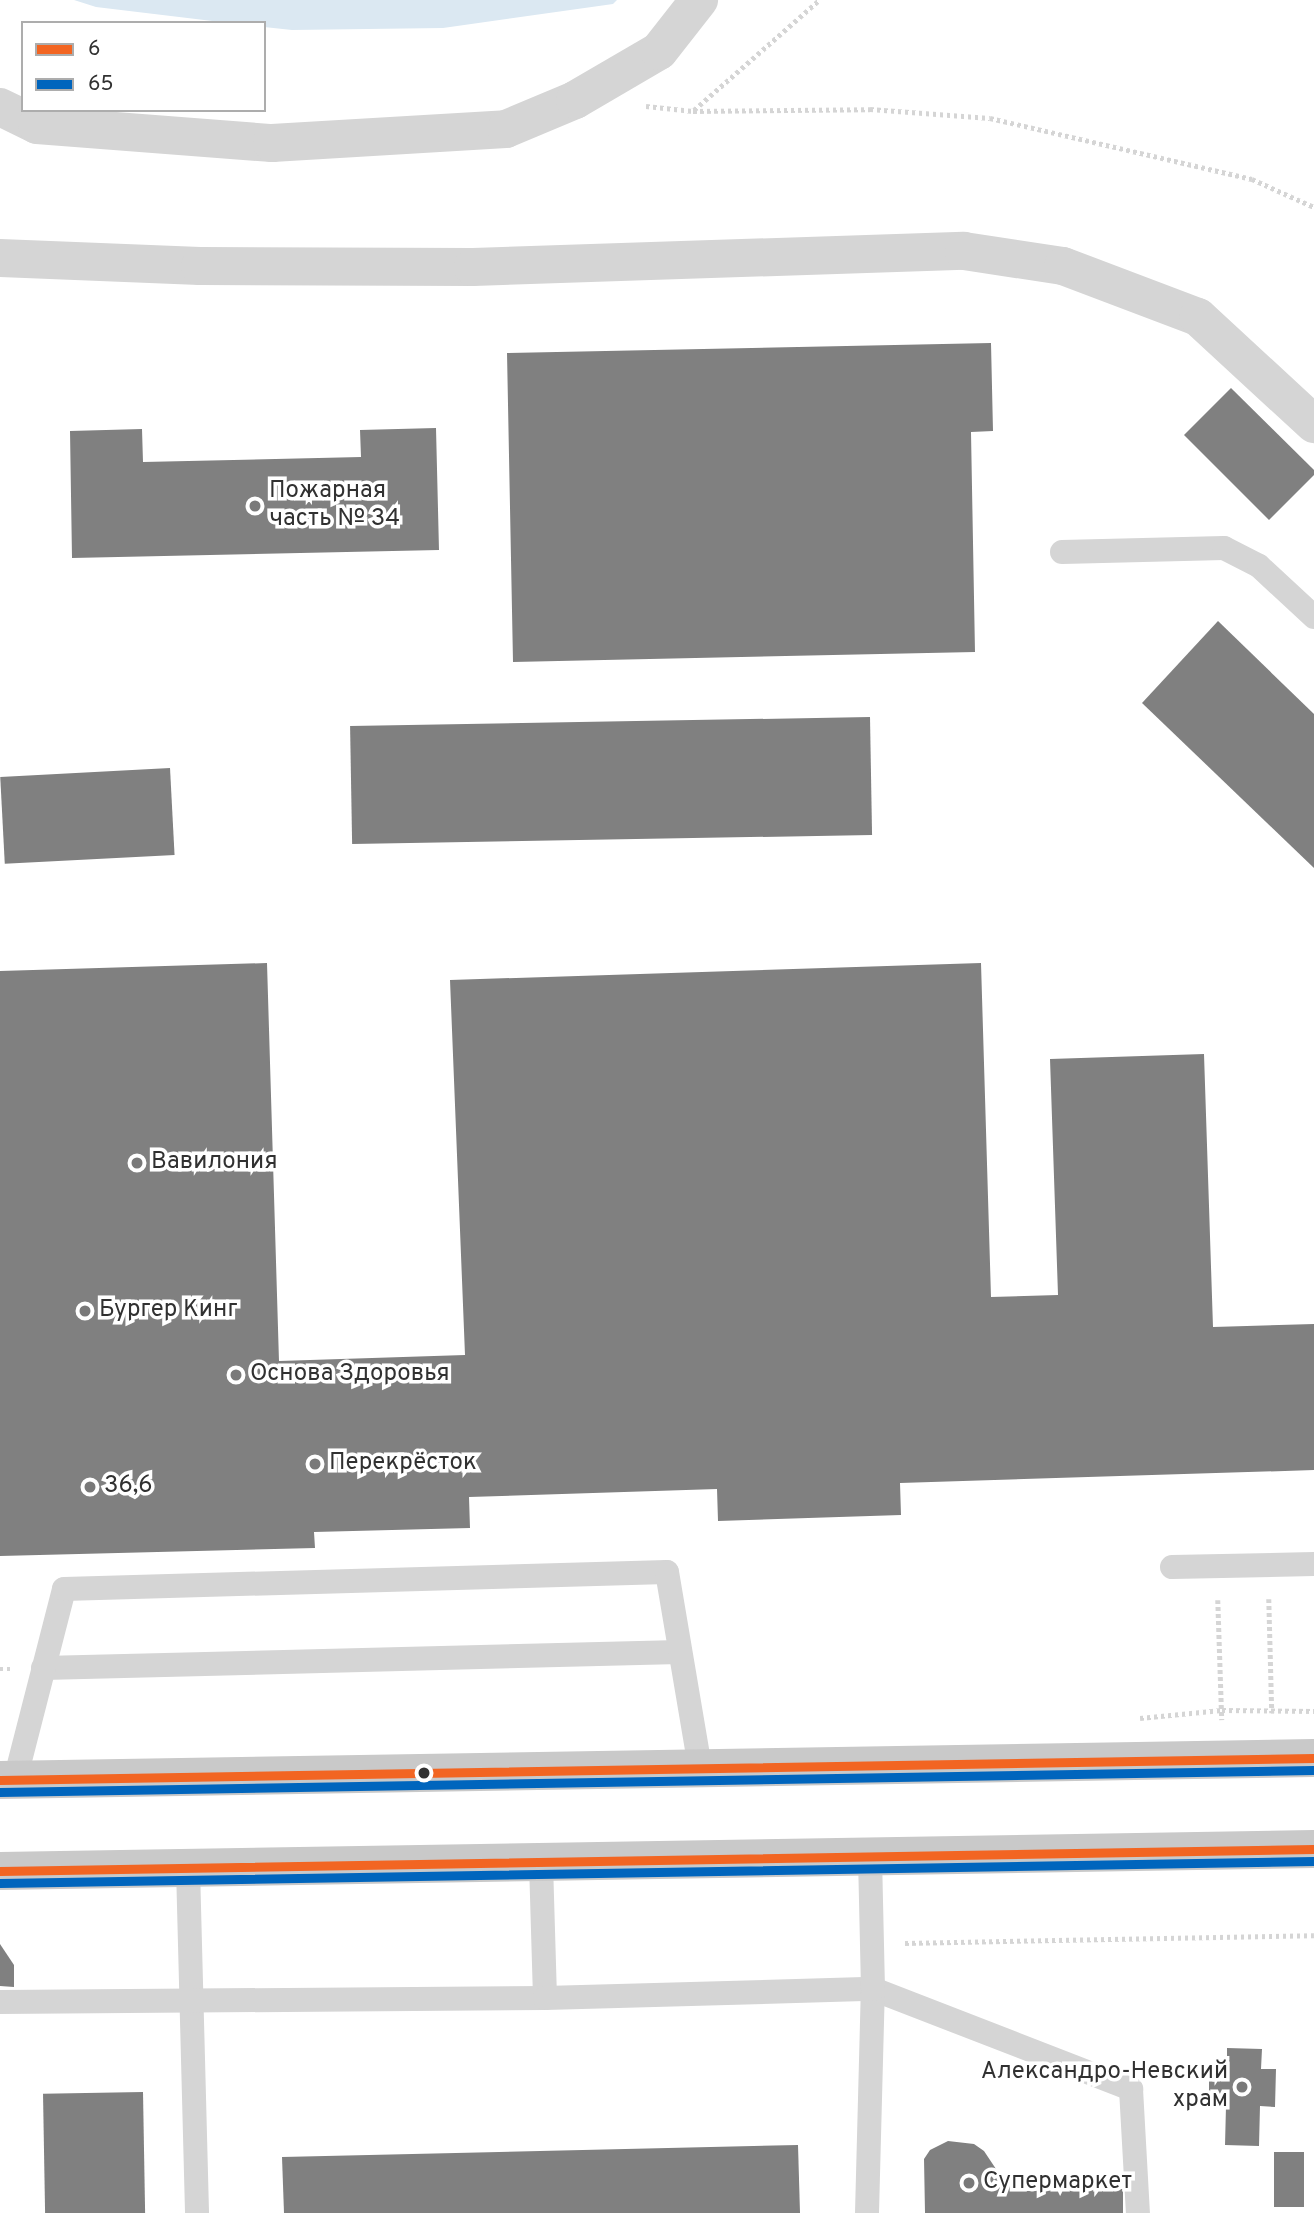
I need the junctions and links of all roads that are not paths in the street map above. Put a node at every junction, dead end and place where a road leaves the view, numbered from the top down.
1 (699, 0) edge
2 (0, 107) edge
3 (0, 258) edge
4 (1314, 424) edge
5 (1062, 552) dead end
6 (1314, 617) edge
7 (1314, 1564) edge
8 (1172, 1567) dead end
9 (680, 1653) junction
10 (43, 1668) junction
11 (1314, 1758) edge
12 (700, 1768) junction
13 (7, 1780) edge
14 (1314, 1849) edge
15 (870, 1855) junction
16 (541, 1863) junction
17 (188, 1868) junction
18 (0, 1871) edge
19 (873, 1989) junction
20 (545, 1998) junction
21 (193, 2001) junction
22 (0, 2003) edge
23 (197, 2213) edge
24 (867, 2213) edge
25 (1138, 2213) edge

1 - 2 street
3 - 4 street
5 - 6 lane
7 - 8 lane
9 - 10 lane
9 - 10 lane
9 - 12 lane
10 - 13 lane
11 - 12 main road
12 - 13 main road
14 - 15 main road
15 - 16 main road
15 - 19 lane
16 - 17 main road
16 - 20 lane
17 - 18 main road
17 - 21 lane
19 - 20 lane
19 - 24 lane
19 - 25 lane
20 - 21 lane
21 - 22 lane
21 - 23 lane

